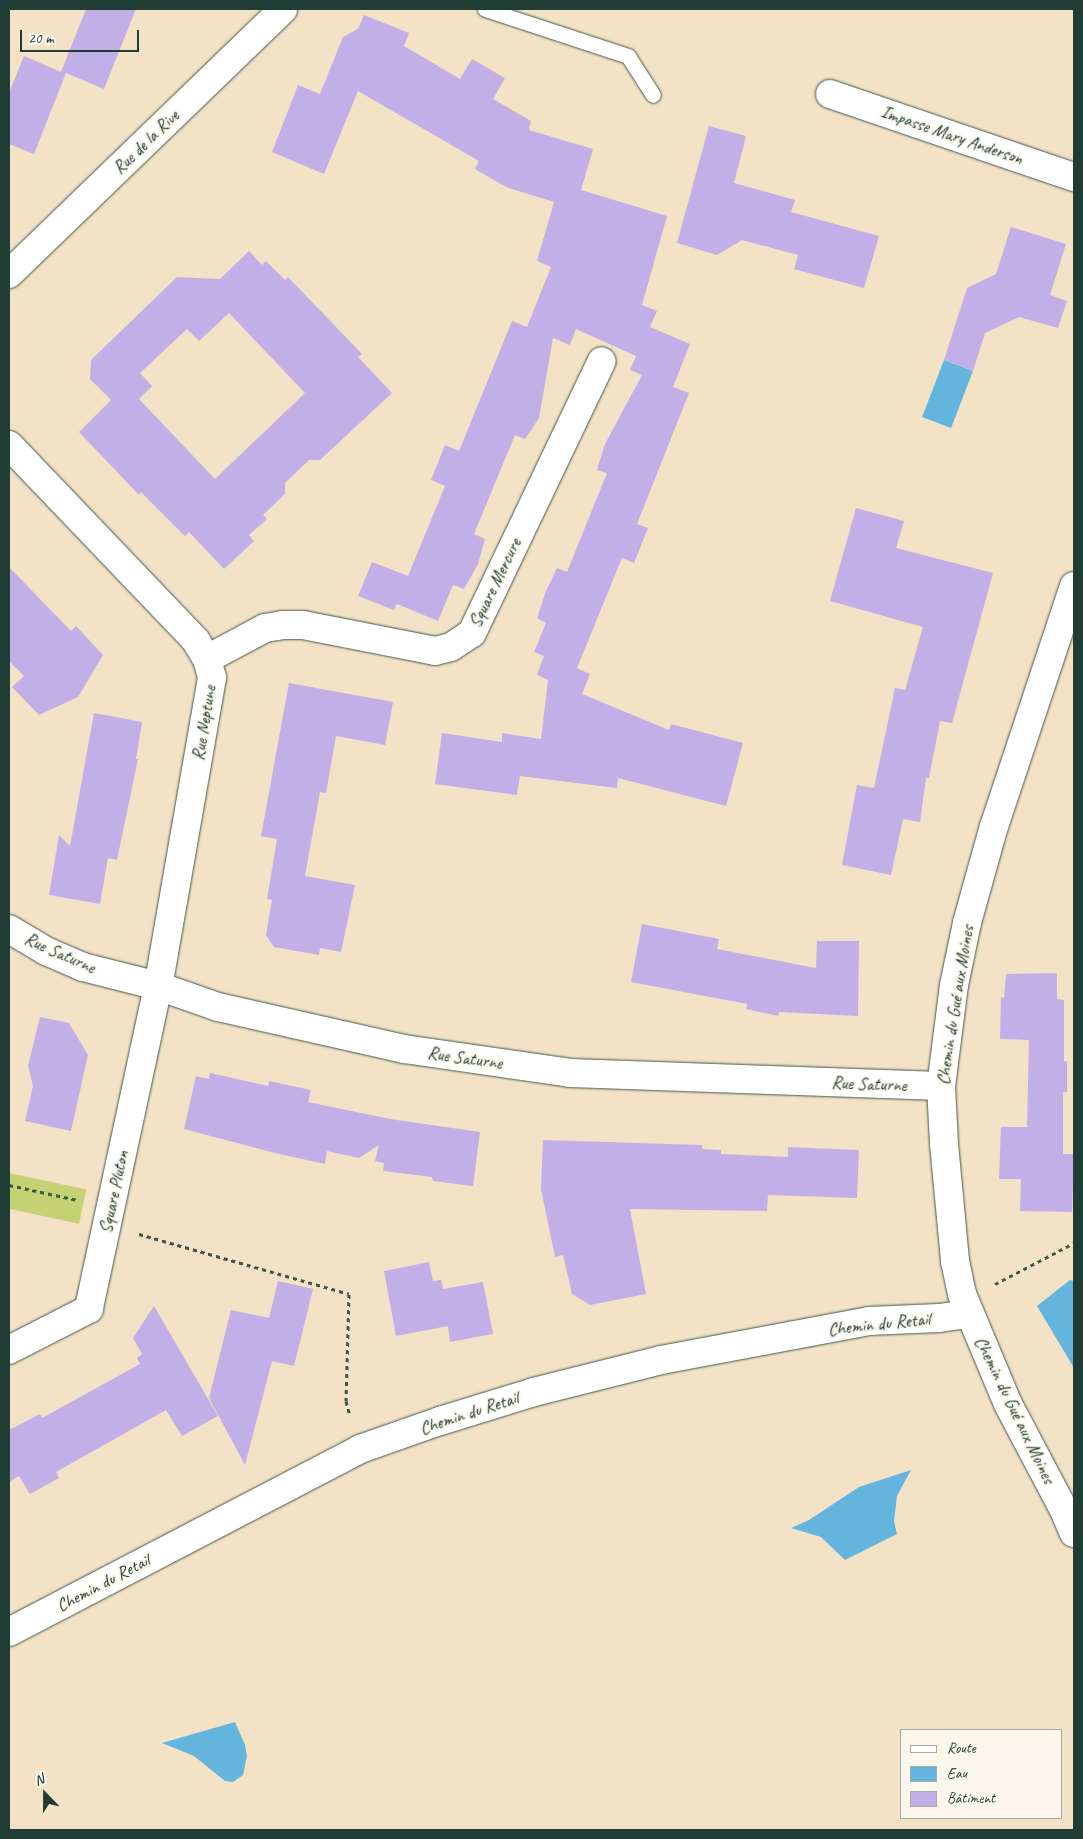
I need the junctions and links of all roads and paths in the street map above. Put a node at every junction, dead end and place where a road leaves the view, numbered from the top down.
1 (283, 9) edge
2 (485, 9) edge
3 (830, 94) dead end
4 (653, 95) dead end
5 (1074, 177) edge
6 (9, 274) edge
7 (602, 361) dead end
8 (9, 445) edge
9 (1074, 586) edge
10 (207, 660) junction
11 (9, 929) edge
12 (158, 986) junction
13 (941, 1086) junction
14 (9, 1185) edge
15 (109, 1216) junction
16 (1074, 1243) edge
17 (965, 1304) junction
18 (9, 1350) edge
19 (360, 1449) junction
20 (1074, 1533) edge
21 (9, 1632) edge

1 - 6 street, Rue de la Rive
2 - 4 lane
3 - 5 street, Impasse Mary Anderson
7 - 10 street, Square Mercure
8 - 10 street, Rue Neptune
9 - 13 street, Chemin du Gué aux Moines
10 - 12 street, Rue Neptune
11 - 12 street, Rue Saturne
12 - 13 street, Rue Saturne
12 - 15 street, Square Pluton
13 - 17 street, Chemin du Gué aux Moines
14 - 15 path
15 - 18 street, Square Pluton
15 - 19 path
16 - 17 path
17 - 19 street, Chemin du Retail
17 - 20 street, Chemin du Gué aux Moines
19 - 21 street, Chemin du Retail

